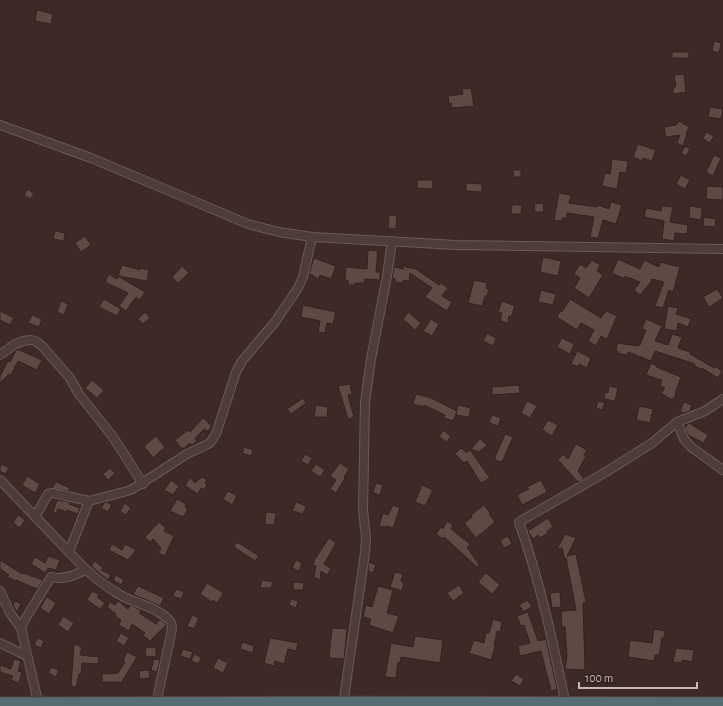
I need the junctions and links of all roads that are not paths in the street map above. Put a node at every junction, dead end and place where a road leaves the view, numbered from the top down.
1 (0, 125) edge
2 (312, 237) junction
3 (392, 241) junction
4 (723, 249) edge
5 (0, 355) edge
6 (723, 399) edge
7 (677, 422) junction
8 (723, 470) edge
9 (0, 480) edge
10 (143, 484) junction
11 (89, 501) junction
12 (35, 517) junction
13 (69, 552) junction
14 (85, 570) junction
15 (0, 591) edge
16 (21, 628) junction
17 (0, 643) edge
18 (27, 656) junction
19 (156, 704) junction
20 (0, 705) edge
21 (39, 705) edge
22 (343, 705) junction
23 (566, 705) junction
24 (647, 705) edge
25 (723, 705) edge
26 (382, 706) edge

1 - 2 street
2 - 3 street
2 - 10 street
3 - 4 street
3 - 22 street
5 - 10 street
6 - 7 street
7 - 8 street
7 - 23 street
9 - 12 street
10 - 11 street
11 - 12 street
11 - 13 street
12 - 13 street
13 - 14 street
14 - 16 street
14 - 19 street
15 - 16 street
16 - 18 street
17 - 18 street
18 - 21 street
19 - 21 highway
19 - 22 highway
20 - 21 highway
22 - 26 highway
23 - 24 highway
23 - 26 highway
24 - 25 highway

